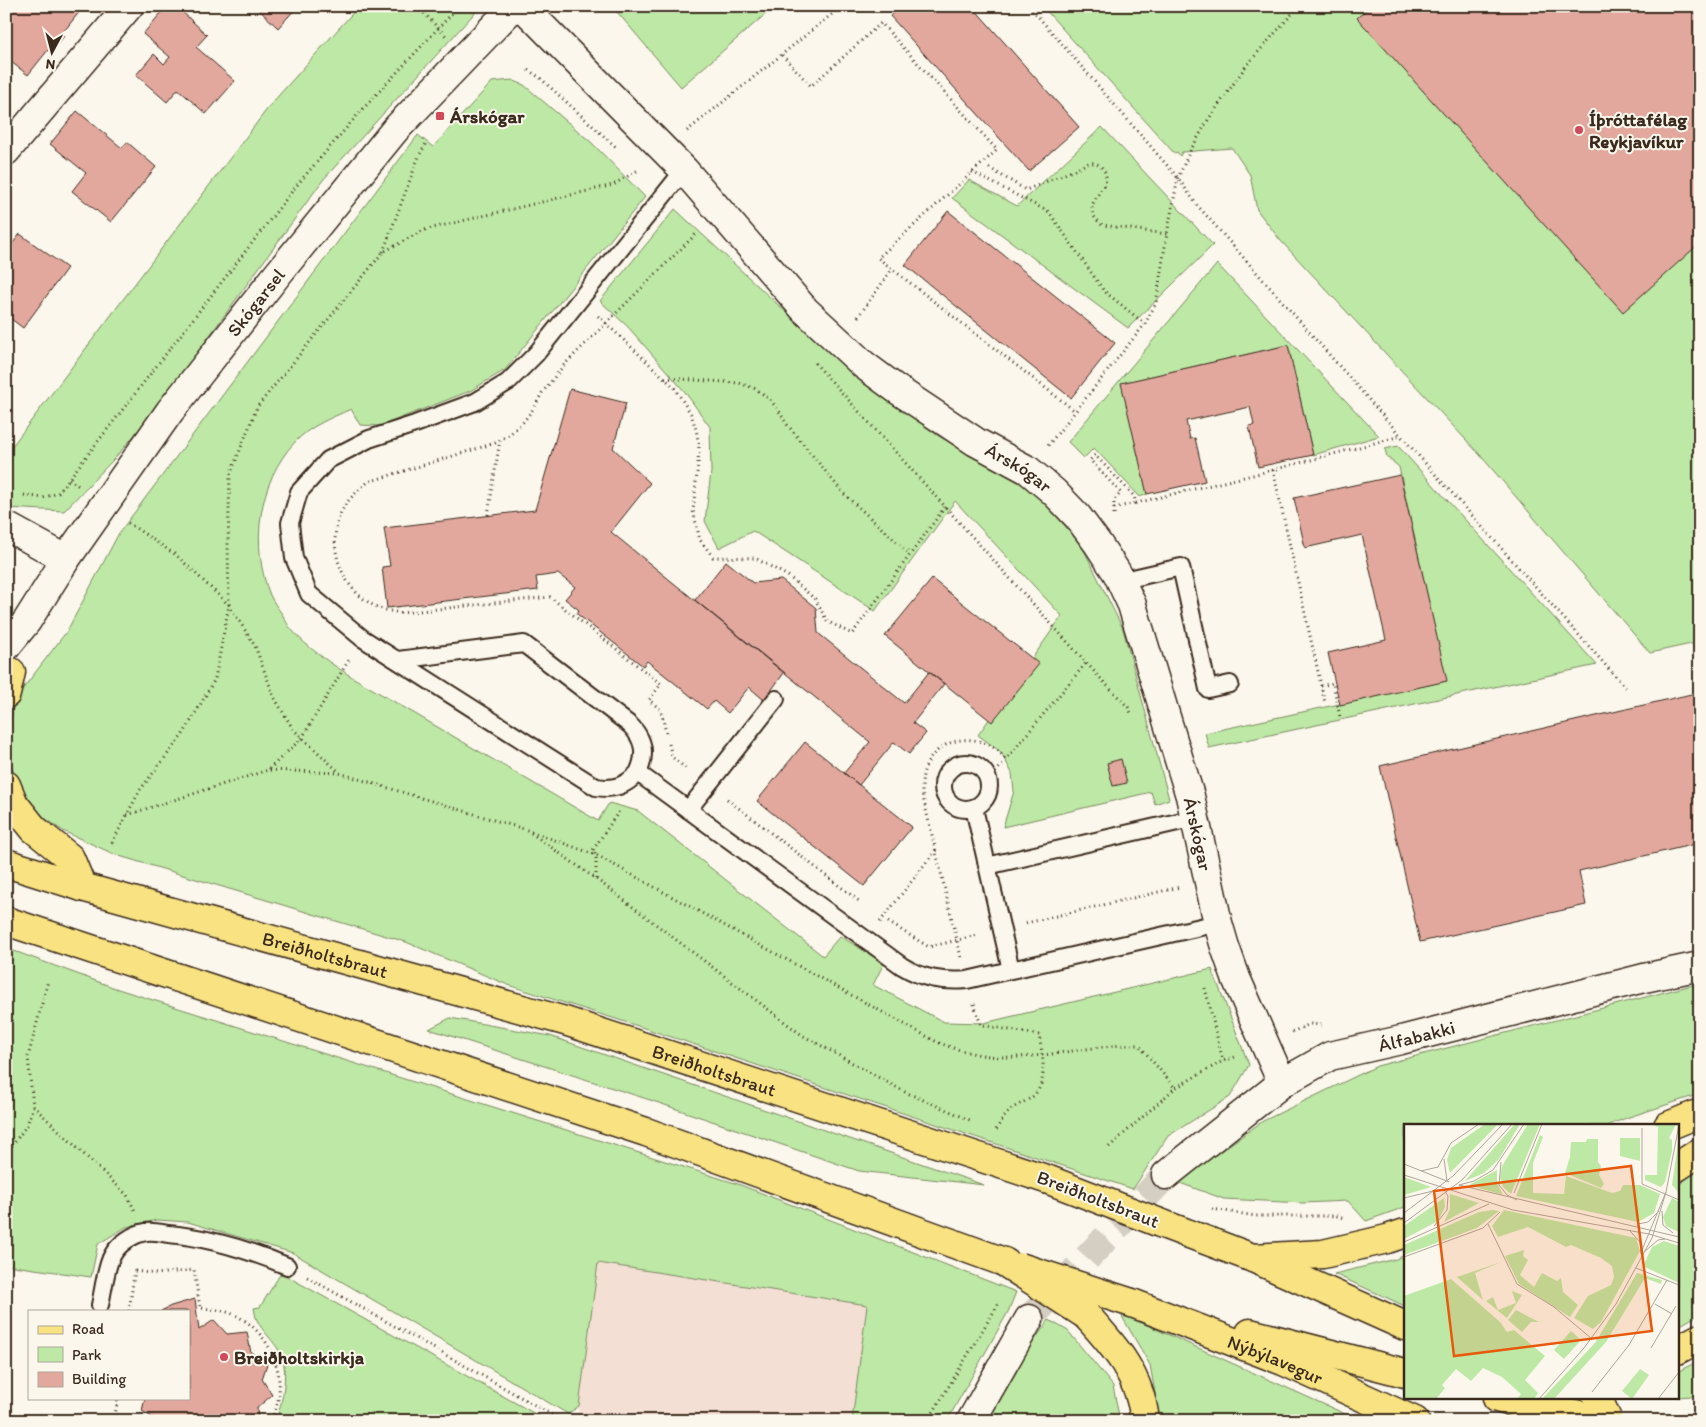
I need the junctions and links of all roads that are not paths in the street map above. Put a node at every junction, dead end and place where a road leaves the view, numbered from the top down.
1 (129, 6) edge
2 (514, 6) edge
3 (522, 6) edge
4 (6, 151) edge
5 (684, 170) junction
6 (6, 526) edge
7 (66, 559) junction
8 (1120, 581) junction
9 (398, 660) junction
10 (7, 673) edge
11 (1230, 684) dead end
12 (776, 699) dead end
13 (640, 774) junction
14 (6, 785) edge
15 (974, 808) junction
16 (688, 810) junction
17 (1195, 818) junction
18 (6, 863) edge
19 (987, 866) junction
20 (82, 887) junction
21 (6, 921) edge
22 (1218, 923) junction
23 (6, 931) edge
24 (34, 931) junction
25 (1700, 966) edge
26 (1011, 970) junction
27 (1282, 1083) junction
28 (1700, 1113) edge
29 (1673, 1124) edge
30 (1700, 1152) edge
31 (1678, 1166) edge
32 (1166, 1175) tunnel mouth
33 (1404, 1233) edge
34 (1253, 1258) junction
35 (1004, 1262) junction
36 (287, 1266) road end
37 (100, 1304) dead end
38 (1132, 1304) junction
39 (1029, 1319) tunnel mouth
40 (1404, 1326) edge
41 (1700, 1338) edge
42 (1678, 1349) edge
43 (1404, 1373) edge
44 (1503, 1400) edge
45 (1568, 1400) edge
46 (1526, 1408) edge
47 (1607, 1413) edge
48 (1412, 1420) edge
49 (972, 1421) edge
50 (1145, 1421) edge
51 (1566, 1421) edge

1 - 4 street
2 - 7 street, Skógarsel
3 - 5 street, Árskógar
5 - 8 street, Árskógar
5 - 9 lane
6 - 7 street
7 - 10 street, Skógarsel
8 - 11 lane
8 - 17 street, Árskógar
9 - 13 lane
9 - 13 lane
12 - 16 lane
13 - 16 lane
14 - 20 main road
15 - 15 lane
15 - 19 lane
16 - 26 lane
17 - 19 lane
17 - 22 street, Árskógar
18 - 20 main road, Breiðholtsbraut
19 - 26 lane
20 - 34 main road, Breiðholtsbraut, bridge
21 - 24 main road
22 - 26 lane
22 - 27 street, Árskógar
23 - 24 main road
24 - 35 main road
25 - 27 street, Álfabakki
27 - 32 street, Álfabakki
28 - 29 main road
30 - 31 main road
33 - 34 main road
34 - 40 main road, Breiðholtsbraut
35 - 38 main road, bridge
35 - 50 main road, bridge
36 - 37 lane
38 - 43 main road
38 - 48 main road, Nýbýlavegur
39 - 49 street
41 - 42 main road
44 - 46 main road
45 - 47 main road, bridge
46 - 47 main road, bridge
47 - 51 main road

